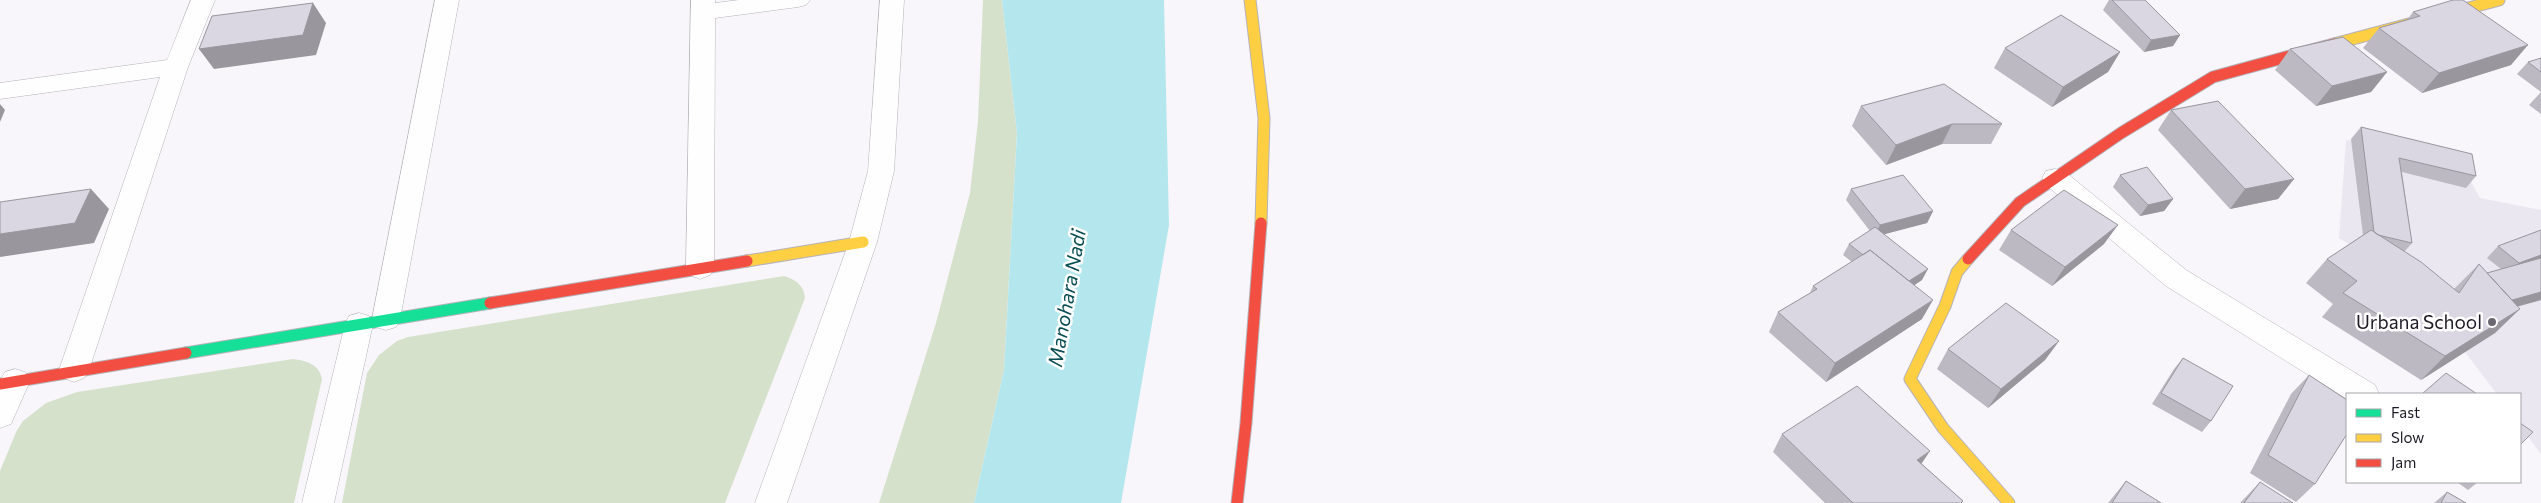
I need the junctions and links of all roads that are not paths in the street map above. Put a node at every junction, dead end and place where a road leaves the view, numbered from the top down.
1 (204, 0) edge
2 (447, 0) edge
3 (798, 0) edge
4 (892, 0) edge
5 (1250, 0) edge
6 (2500, 0) edge
7 (703, 6) edge
8 (176, 67) junction
9 (0, 91) edge
10 (2055, 178) junction
11 (863, 242) junction
12 (700, 268) junction
13 (372, 322) junction
14 (74, 370) junction
15 (8, 382) edge
16 (2362, 393) edge
17 (0, 415) edge
18 (318, 503) edge
19 (771, 503) edge
20 (1237, 503) edge
21 (2009, 503) edge

1 - 8 street
2 - 13 street
3 - 7 street
4 - 11 street
5 - 20 street
6 - 10 street
7 - 12 street
8 - 9 street
8 - 14 street
10 - 16 street
10 - 21 street
11 - 12 street
11 - 19 street
12 - 13 street
13 - 14 street
13 - 18 street
14 - 15 street
15 - 17 street

